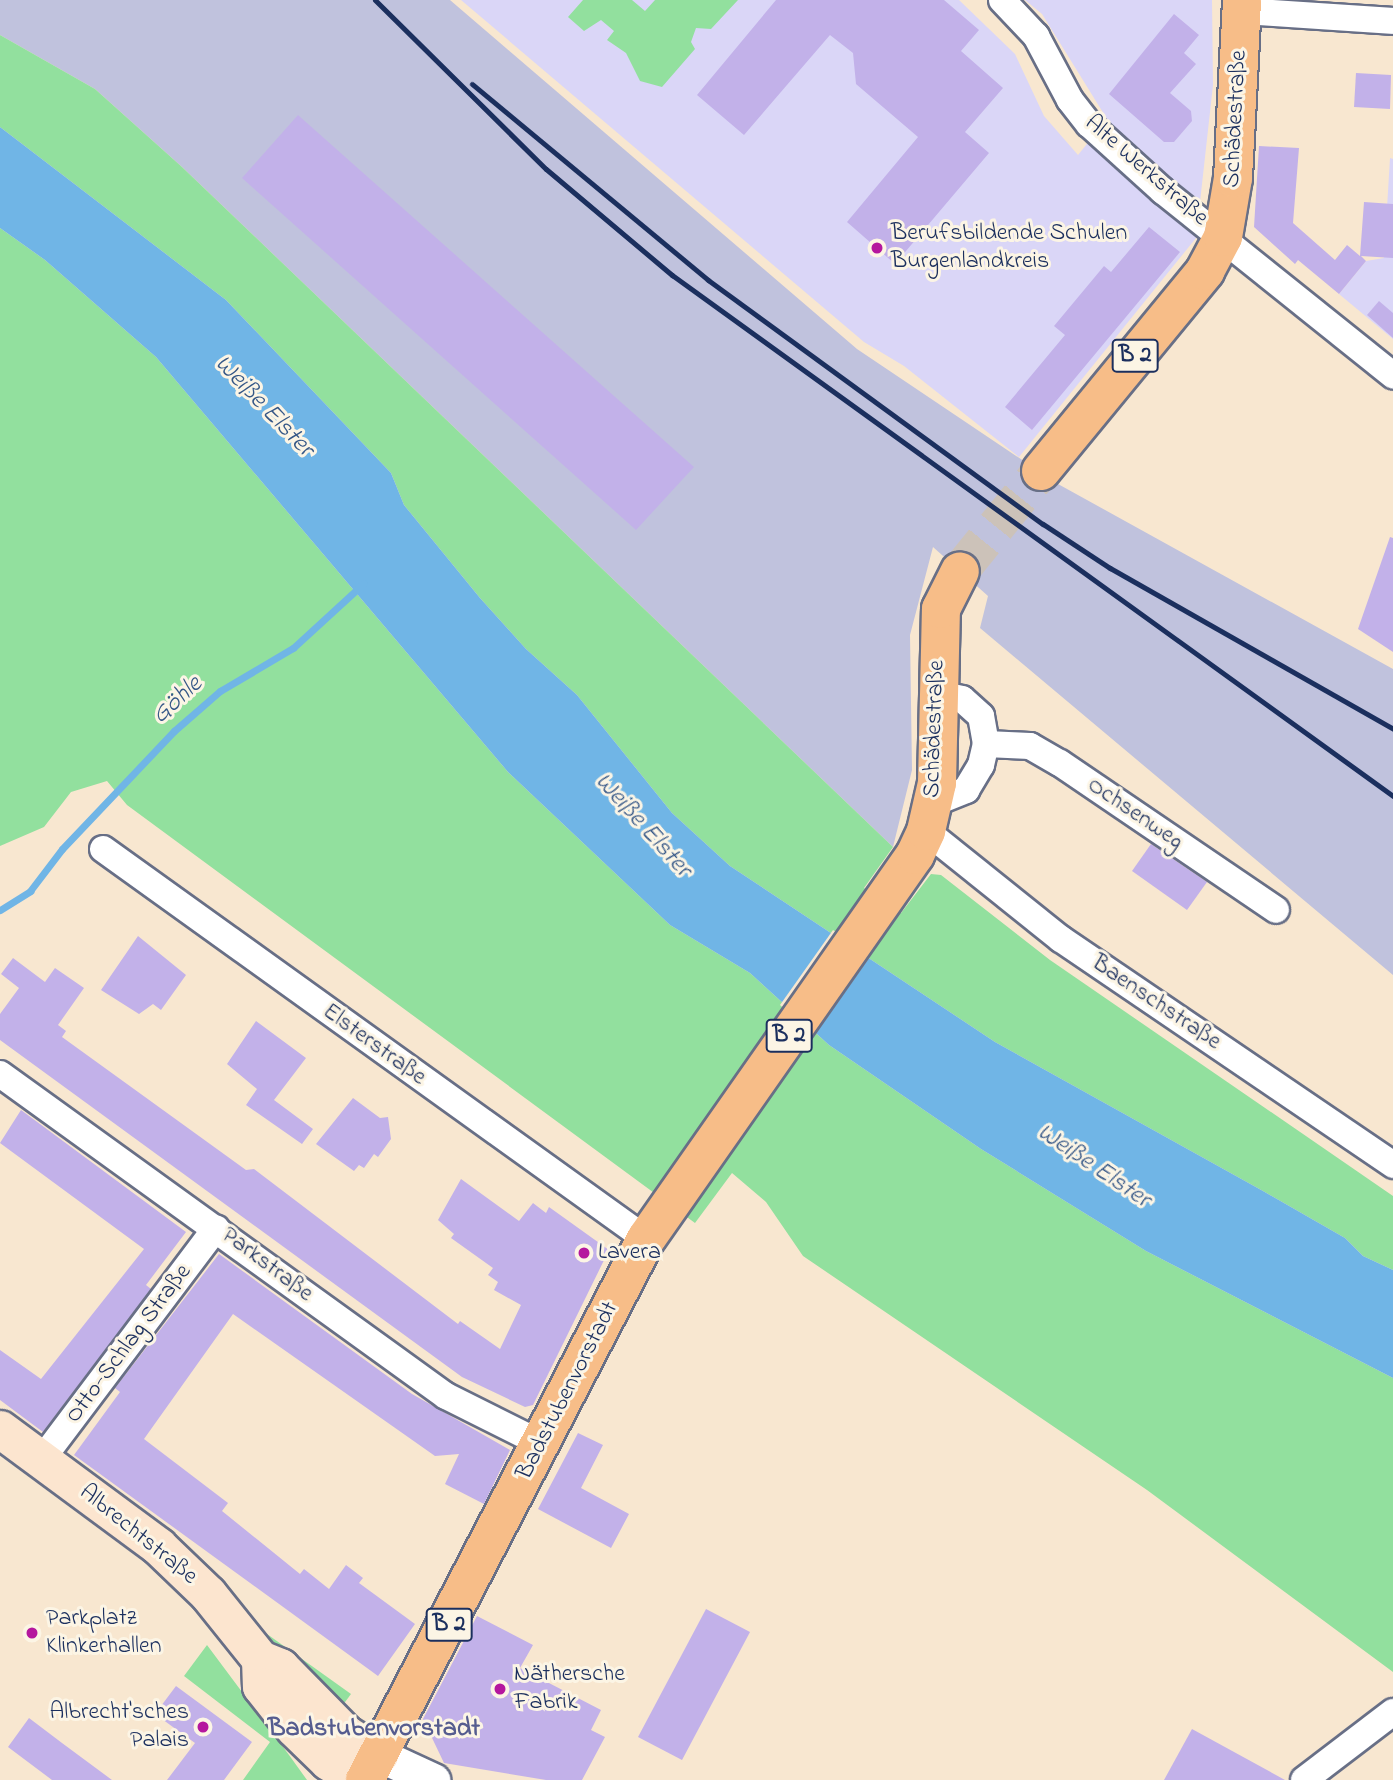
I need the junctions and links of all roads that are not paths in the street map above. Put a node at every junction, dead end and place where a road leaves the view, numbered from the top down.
1 (1002, 0) edge
2 (1242, 6) edge
3 (1393, 21) edge
4 (1223, 237) junction
5 (1393, 376) edge
6 (1041, 471) tunnel mouth
7 (960, 571) tunnel mouth
8 (938, 694) junction
9 (986, 744) junction
10 (930, 817) junction
11 (103, 849) dead end
12 (897, 883) joint
13 (1276, 910) dead end
14 (0, 1074) edge
15 (1393, 1165) edge
16 (216, 1227) junction
17 (646, 1240) junction
18 (0, 1429) edge
19 (542, 1444) junction
20 (42, 1459) junction
21 (1393, 1712) edge
22 (368, 1772) edge
23 (433, 1780) edge
24 (1304, 1780) edge

1 - 4 street, Alte Werkstraße
2 - 3 street
2 - 4 main road, Schädestraße / B 2
4 - 5 street
4 - 6 main road, Schädestraße / B 2
7 - 8 main road, Schädestraße / B 2
8 - 9 street
8 - 10 main road, Schädestraße / B 2
9 - 10 street
9 - 13 street, Ochsenweg
10 - 12 main road, Schädestraße / B 2
10 - 15 street, Baenschstraße
11 - 17 street, Elsterstraße
12 - 17 main road, Badstubenvorstadt / B 2
14 - 16 street, Parkstraße
16 - 19 street, Parkstraße
16 - 20 street, Otto-Schlag Straße
17 - 19 main road, Badstubenvorstadt / B 2
18 - 20 main road, Albrechtstraße
19 - 22 main road, Badstubenvorstadt / B 2
20 - 22 main road, Albrechtstraße
21 - 24 street
22 - 23 street

